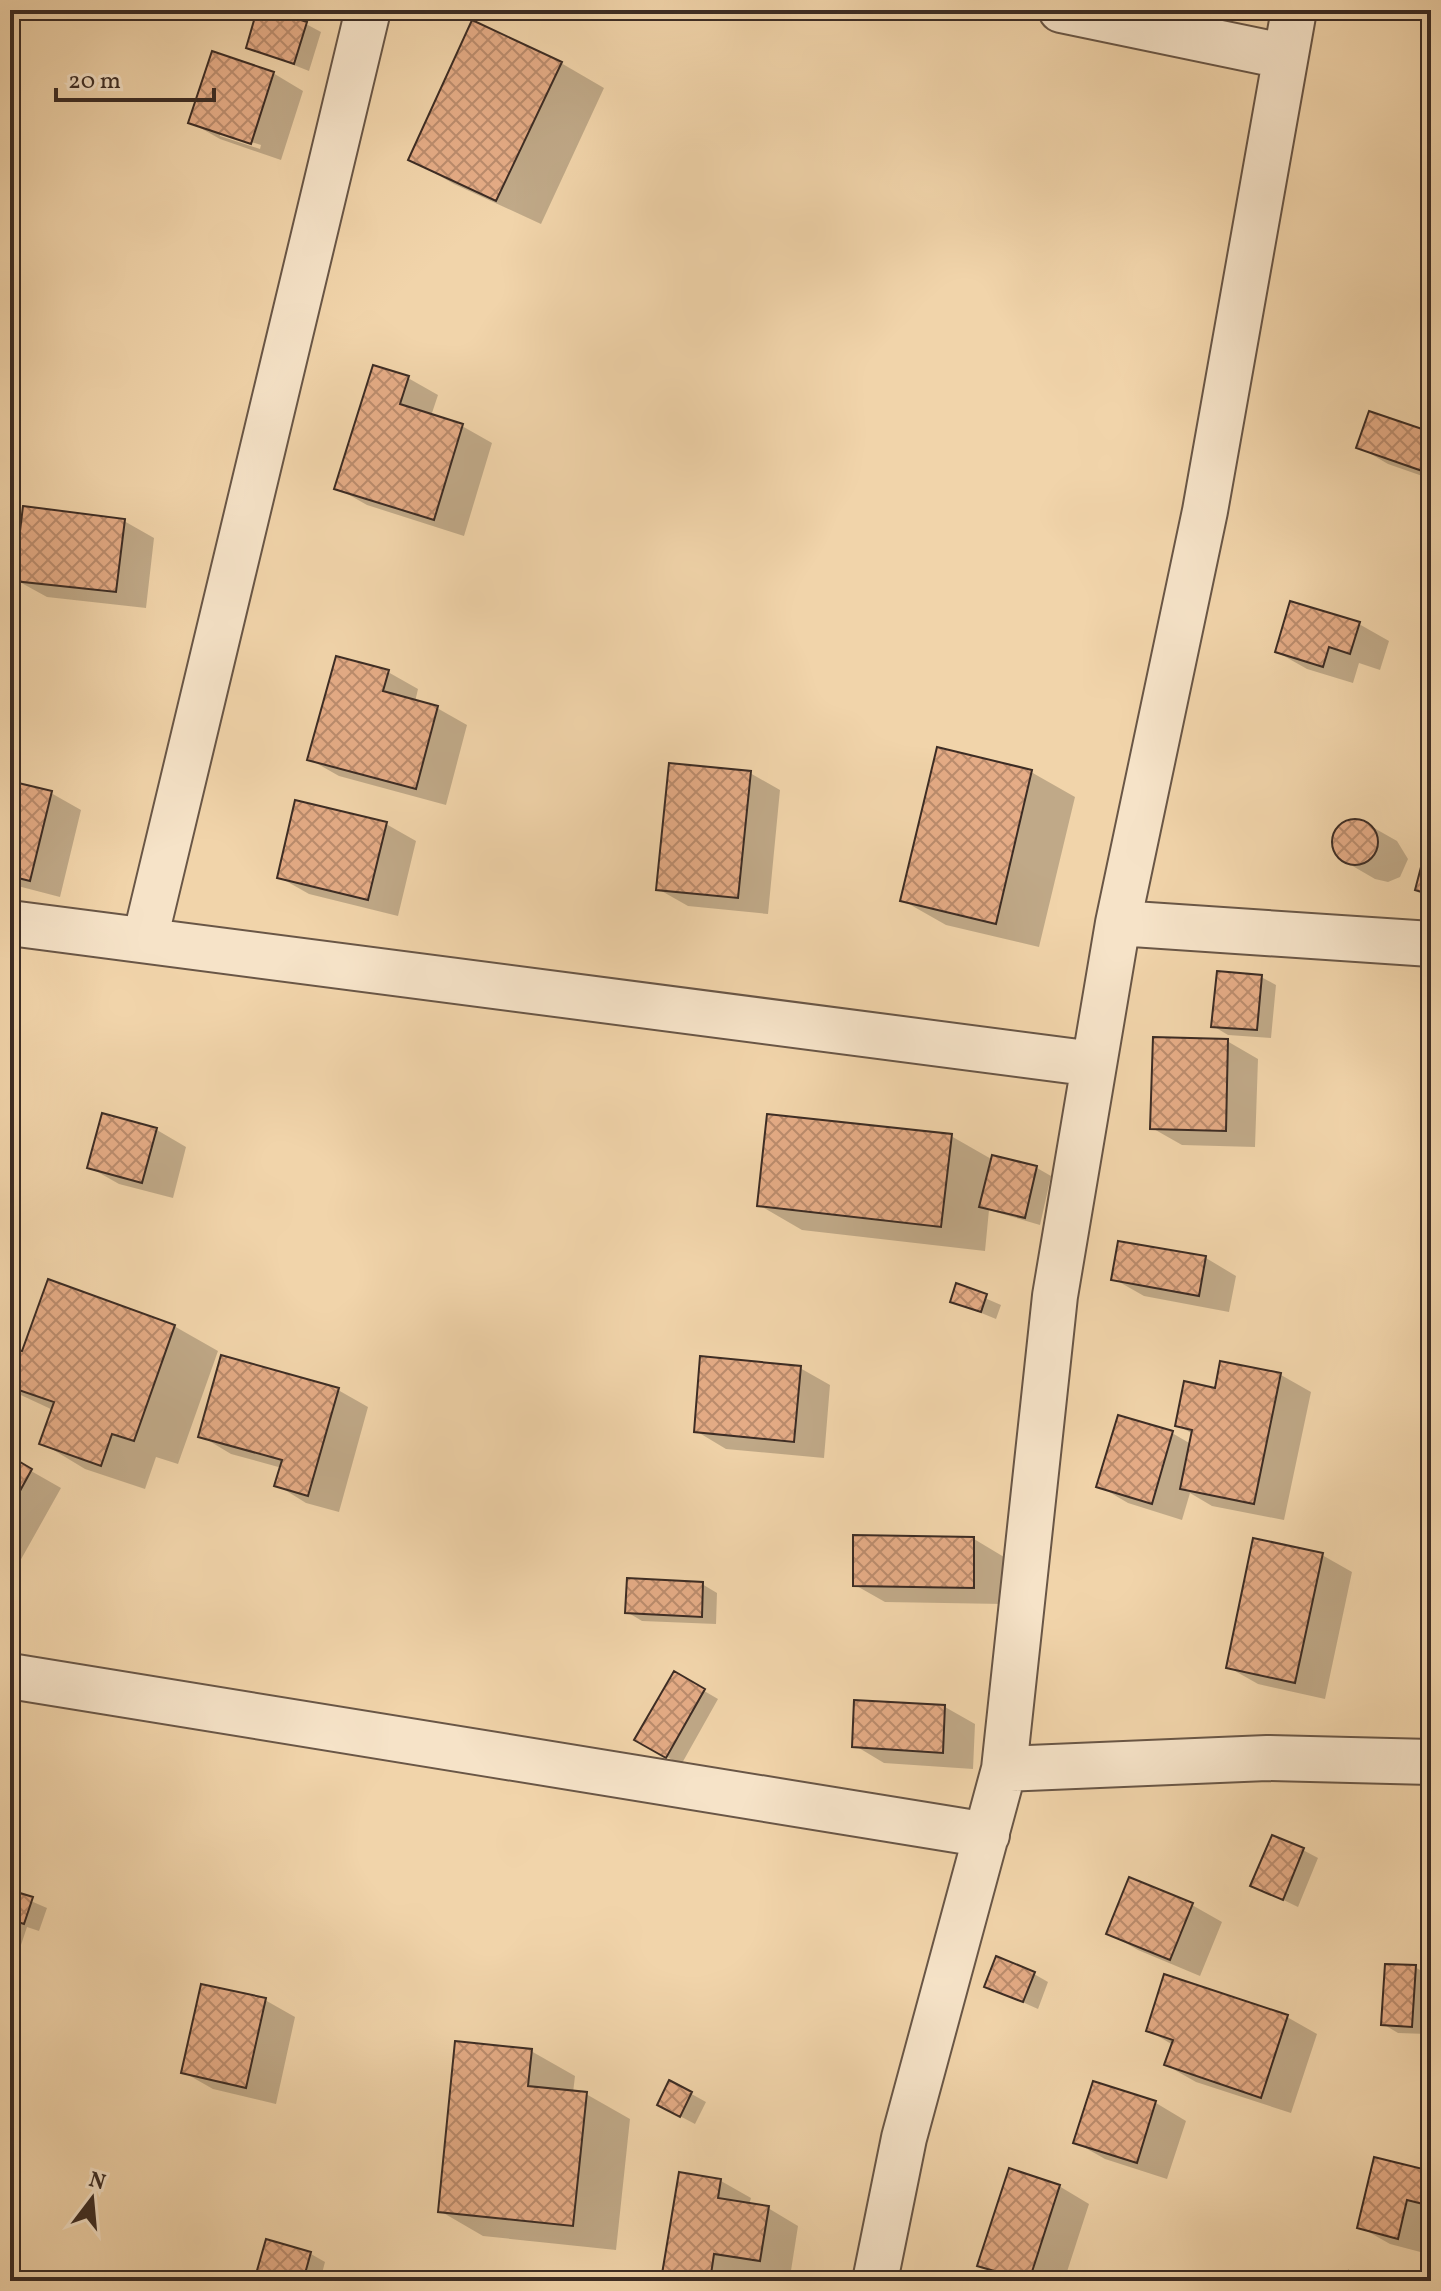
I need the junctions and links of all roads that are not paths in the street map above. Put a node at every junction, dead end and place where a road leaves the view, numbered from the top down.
1 (368, 10) edge
2 (1061, 10) edge
3 (1294, 10) edge
4 (1283, 56) junction
5 (10, 923) edge
6 (1118, 923) junction
7 (145, 939) junction
8 (1431, 944) edge
9 (1094, 1064) junction
10 (10, 1676) edge
11 (1431, 1762) edge
12 (1004, 1769) junction
13 (987, 1835) junction
14 (875, 2281) edge

1 - 7 street
2 - 4 street
3 - 4 street
4 - 6 street
5 - 7 street
6 - 8 street
6 - 9 street
7 - 9 street
9 - 12 street
10 - 13 street
11 - 12 street
12 - 13 street
13 - 14 street

